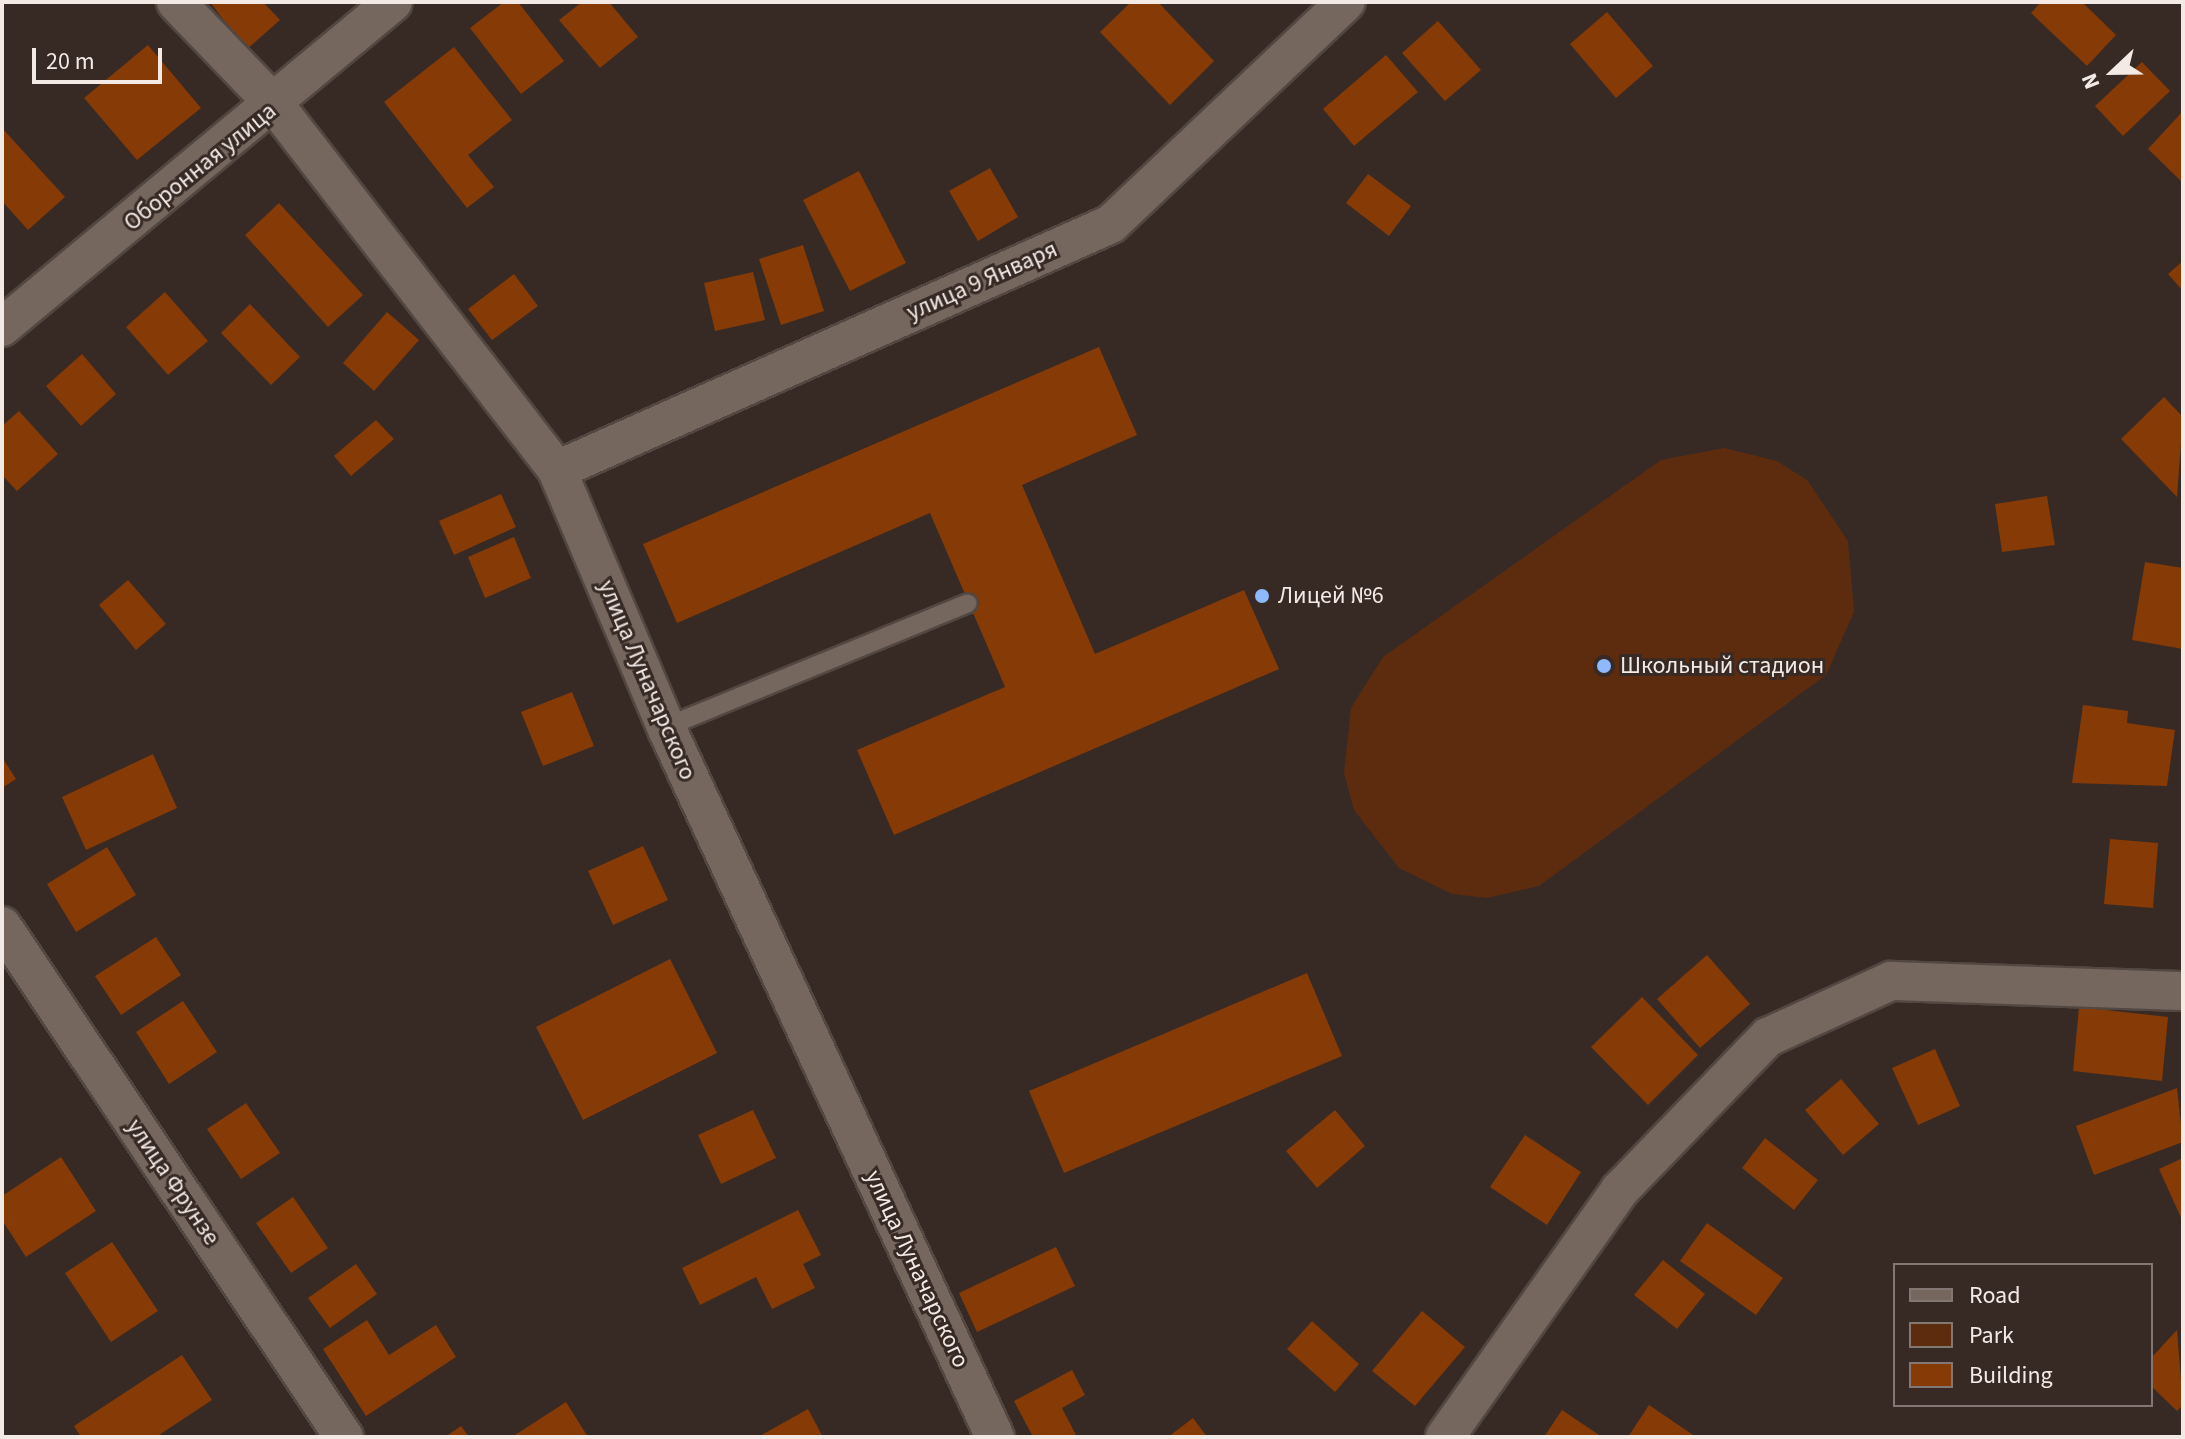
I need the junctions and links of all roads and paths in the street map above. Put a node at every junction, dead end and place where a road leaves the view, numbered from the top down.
1 (176, 2) edge
2 (393, 2) edge
3 (1324, 9) edge
4 (275, 105) junction
5 (2, 327) edge
6 (557, 470) junction
7 (968, 603) dead end
8 (666, 727) junction
9 (2, 926) edge
10 (2183, 991) edge
11 (1448, 1436) edge
12 (344, 1437) edge
13 (995, 1437) edge

1 - 4 street, улица Луначарского
2 - 4 street, Оборонная улица
3 - 6 street, улица 9 Января
4 - 5 street, Оборонная улица
4 - 6 street, улица Луначарского
6 - 8 street, улица Луначарского
7 - 8 lane
8 - 13 street, улица Луначарского
9 - 12 street, улица Фрунзе
10 - 11 street

